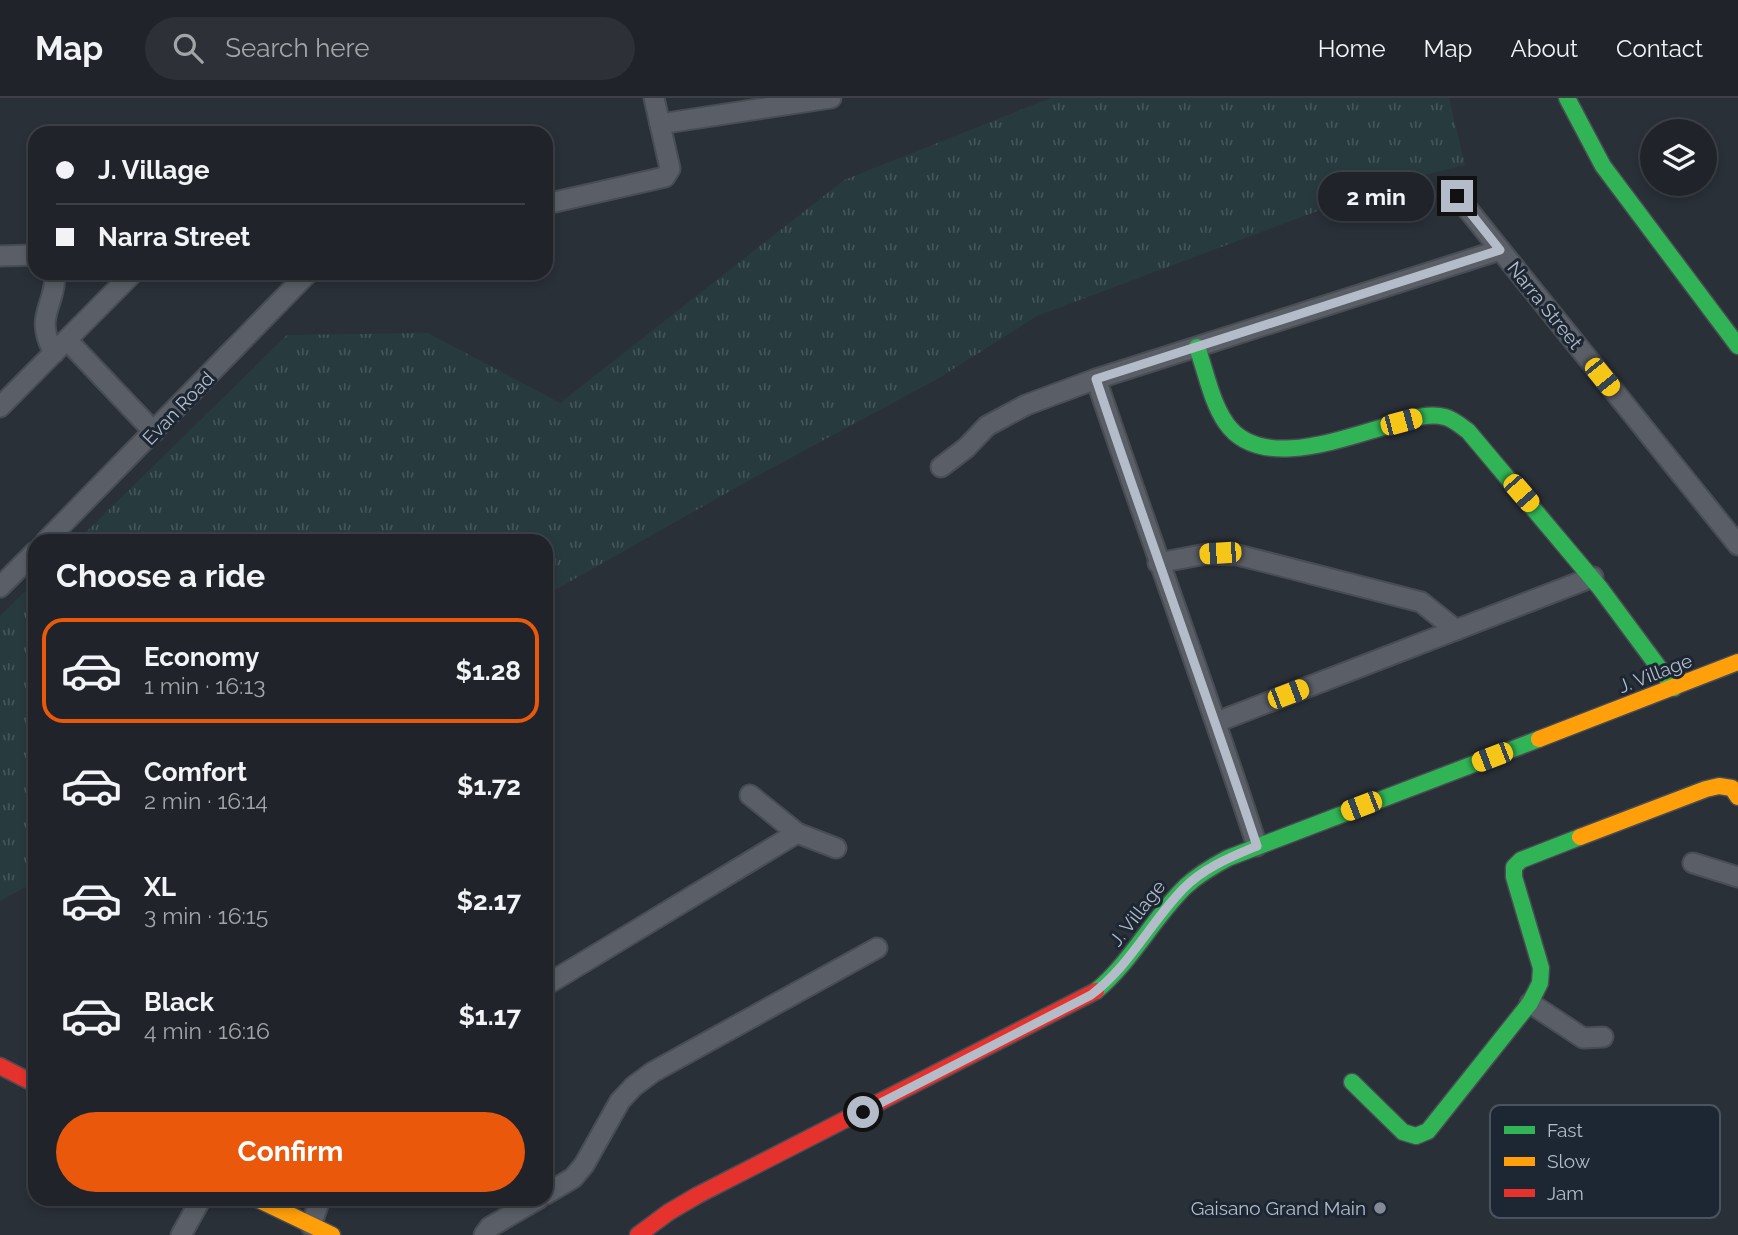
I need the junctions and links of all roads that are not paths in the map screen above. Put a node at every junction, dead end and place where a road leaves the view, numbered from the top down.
1 (654, 98) edge
2 (831, 98) edge
3 (1567, 98) edge
4 (660, 124) junction
5 (1457, 196) dead end
6 (553, 202) edge
7 (1500, 250) junction
8 (28, 255) edge
9 (0, 256) edge
10 (53, 280) edge
11 (126, 280) edge
12 (301, 280) edge
13 (61, 346) junction
14 (1738, 346) edge
15 (1197, 347) junction
16 (1096, 379) junction
17 (0, 407) edge
18 (154, 432) junction
19 (941, 467) dead end
20 (53, 534) edge
21 (1738, 545) edge
22 (28, 559) edge
23 (1158, 563) junction
24 (1593, 577) junction
25 (0, 587) edge
26 (1455, 630) junction
27 (1738, 662) edge
28 (1674, 688) junction
29 (1217, 722) junction
30 (750, 795) dead end
31 (1738, 797) edge
32 (797, 832) junction
33 (1257, 846) junction
34 (836, 848) dead end
35 (1693, 863) dead end
36 (1738, 877) edge
37 (877, 948) dead end
38 (553, 981) edge
39 (1530, 1003) junction
40 (1603, 1037) dead end
41 (0, 1066) edge
42 (28, 1080) edge
43 (1352, 1082) dead end
44 (553, 1190) edge
45 (197, 1206) edge
46 (271, 1206) edge
47 (318, 1206) edge
48 (526, 1206) edge
49 (311, 1226) junction
50 (181, 1235) edge
51 (332, 1235) edge
52 (484, 1235) edge
53 (638, 1235) edge

1 - 4 street
2 - 4 street
3 - 14 main road
4 - 6 street
5 - 7 street, Narra Street
7 - 15 street
7 - 21 street, Narra Street
8 - 9 street
10 - 13 street
11 - 13 street
12 - 18 street, Evan Road
13 - 17 street
13 - 18 street
15 - 16 street
15 - 24 main road
16 - 19 street
16 - 23 street
18 - 20 street, Evan Road
22 - 25 street
23 - 26 street
23 - 29 street
24 - 26 street
24 - 28 main road
26 - 29 street
27 - 28 main road, J. Village
28 - 33 main road, J. Village
29 - 33 street
30 - 32 street
31 - 39 main road
32 - 34 street
32 - 38 street
33 - 53 main road, J. Village
35 - 36 street
37 - 44 street
39 - 40 street
39 - 43 main road
41 - 42 main road
45 - 50 street
46 - 49 main road
47 - 49 street
48 - 52 street
49 - 51 main road

